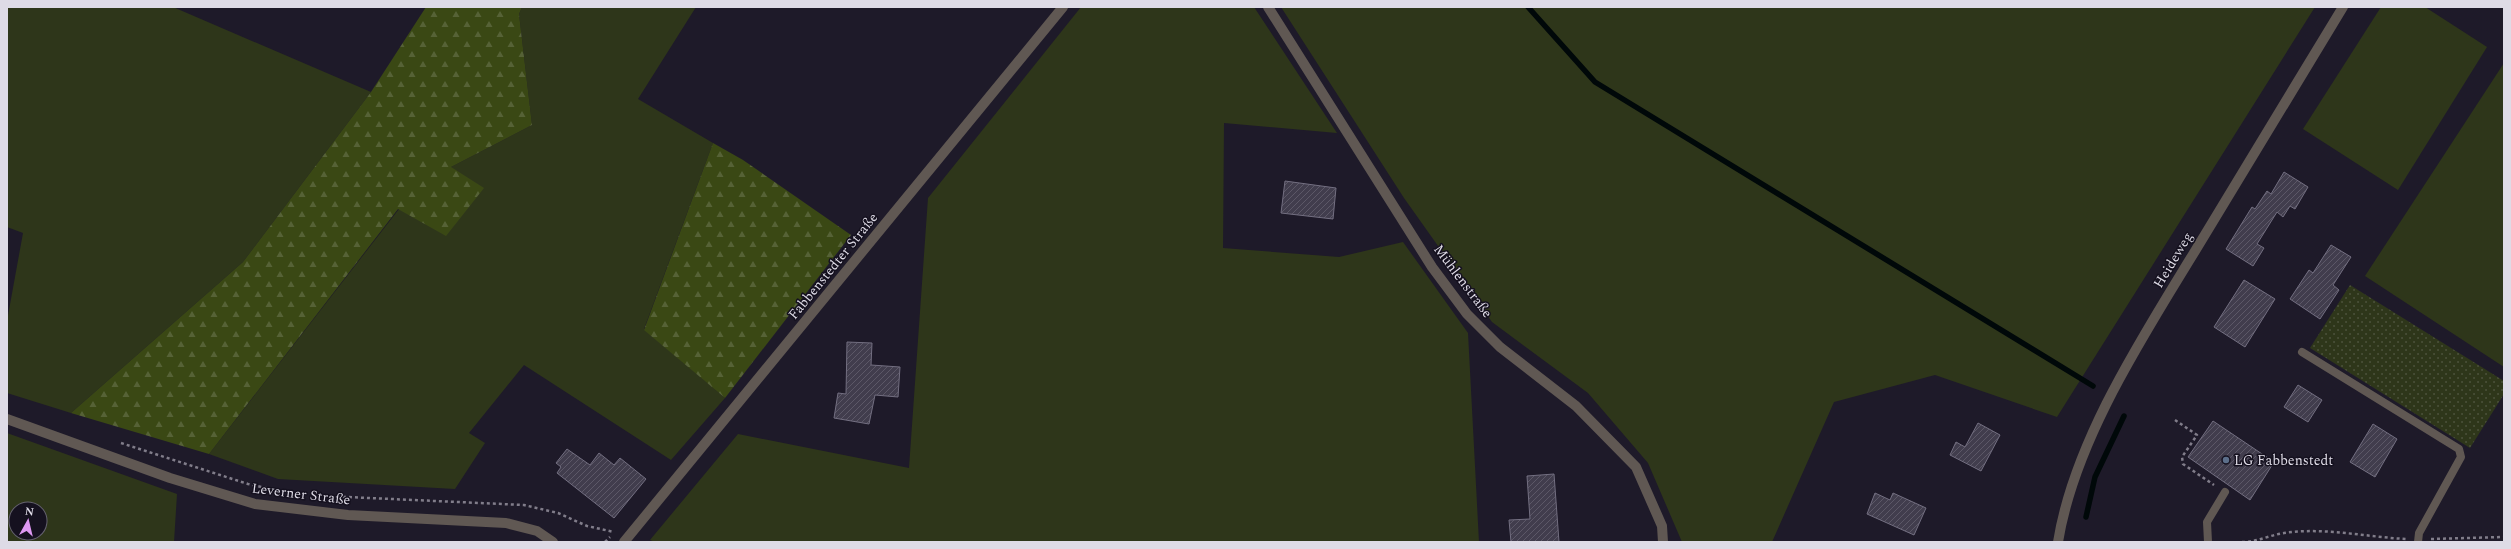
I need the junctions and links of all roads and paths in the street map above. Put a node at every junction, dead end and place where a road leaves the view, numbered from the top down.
1 (1063, 7) edge
2 (1268, 7) edge
3 (2342, 7) edge
4 (2302, 352) dead end
5 (7, 419) edge
6 (2175, 420) dead end
7 (116, 442) dead end
8 (278, 491) dead end
9 (2225, 492) joint
10 (317, 496) dead end
11 (614, 533) dead end
12 (2504, 537) edge
13 (2418, 541) edge
14 (554, 542) edge
15 (624, 542) edge
16 (1663, 542) edge
17 (2058, 542) edge
18 (2208, 542) edge
19 (2242, 542) edge

1 - 15 street, Fabbenstedter Straße
2 - 16 street, Mühlenstraße
3 - 17 street, Heideweg
4 - 13 lane
5 - 14 street, Leverner Straße
6 - 9 path
7 - 8 path
9 - 18 lane
10 - 11 path
12 - 13 path
13 - 19 path

